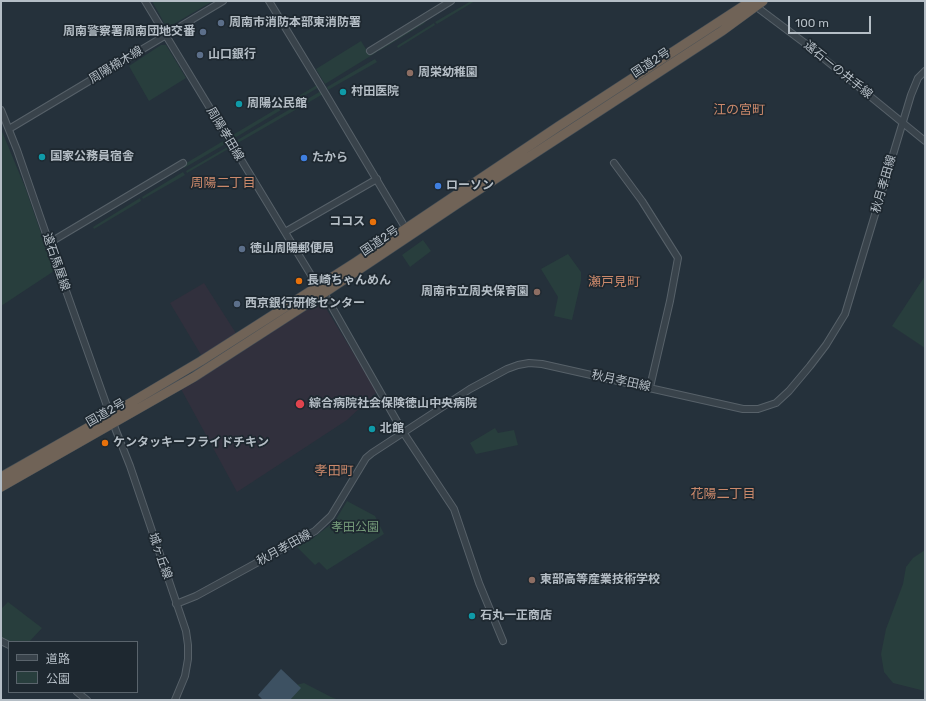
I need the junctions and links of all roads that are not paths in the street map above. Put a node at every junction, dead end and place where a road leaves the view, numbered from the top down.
1 (145, 1) edge
2 (223, 1) edge
3 (269, 1) edge
4 (451, 1) edge
5 (754, 2) edge
6 (166, 36) junction
7 (370, 51) dead end
8 (925, 71) edge
9 (1, 110) edge
10 (902, 123) junction
11 (9, 129) junction
12 (925, 141) edge
13 (183, 163) dead end
14 (614, 163) dead end
15 (377, 179) junction
16 (406, 229) junction
17 (285, 232) junction
18 (49, 243) junction
19 (322, 290) junction
20 (650, 387) junction
21 (112, 419) junction
22 (403, 432) junction
23 (1, 477) edge
24 (1, 487) edge
25 (176, 604) junction
26 (503, 641) dead end
27 (78, 693) edge
28 (87, 700) edge
29 (175, 700) edge

1 - 6 street, 周陽孝田線
2 - 6 street, 周陽楠木線
3 - 15 street
4 - 7 street
5 - 10 street, 遠石一の井手線
5 - 16 highway, 国道2号
5 - 19 highway, 国道2号
6 - 11 street, 周陽楠木線
6 - 17 street, 周陽孝田線
8 - 10 street, 秋月孝田線
9 - 11 street, 遠石馬屋線
10 - 12 street, 遠石一の井手線
10 - 20 street, 秋月孝田線
11 - 18 street, 遠石馬屋線
13 - 18 street
14 - 20 street
15 - 16 street
15 - 17 street
16 - 19 highway, 国道2号
17 - 19 street, 周陽孝田線
18 - 21 street, 遠石馬屋線
19 - 21 highway, 国道2号
19 - 22 street, 周陽孝田線
20 - 22 street, 秋月孝田線
21 - 23 highway, 国道2号
21 - 24 highway, 国道2号
21 - 25 street, 城ヶ丘線
22 - 25 street, 秋月孝田線
22 - 26 street, 周陽孝田線
25 - 29 street, 城ヶ丘線
27 - 28 street

